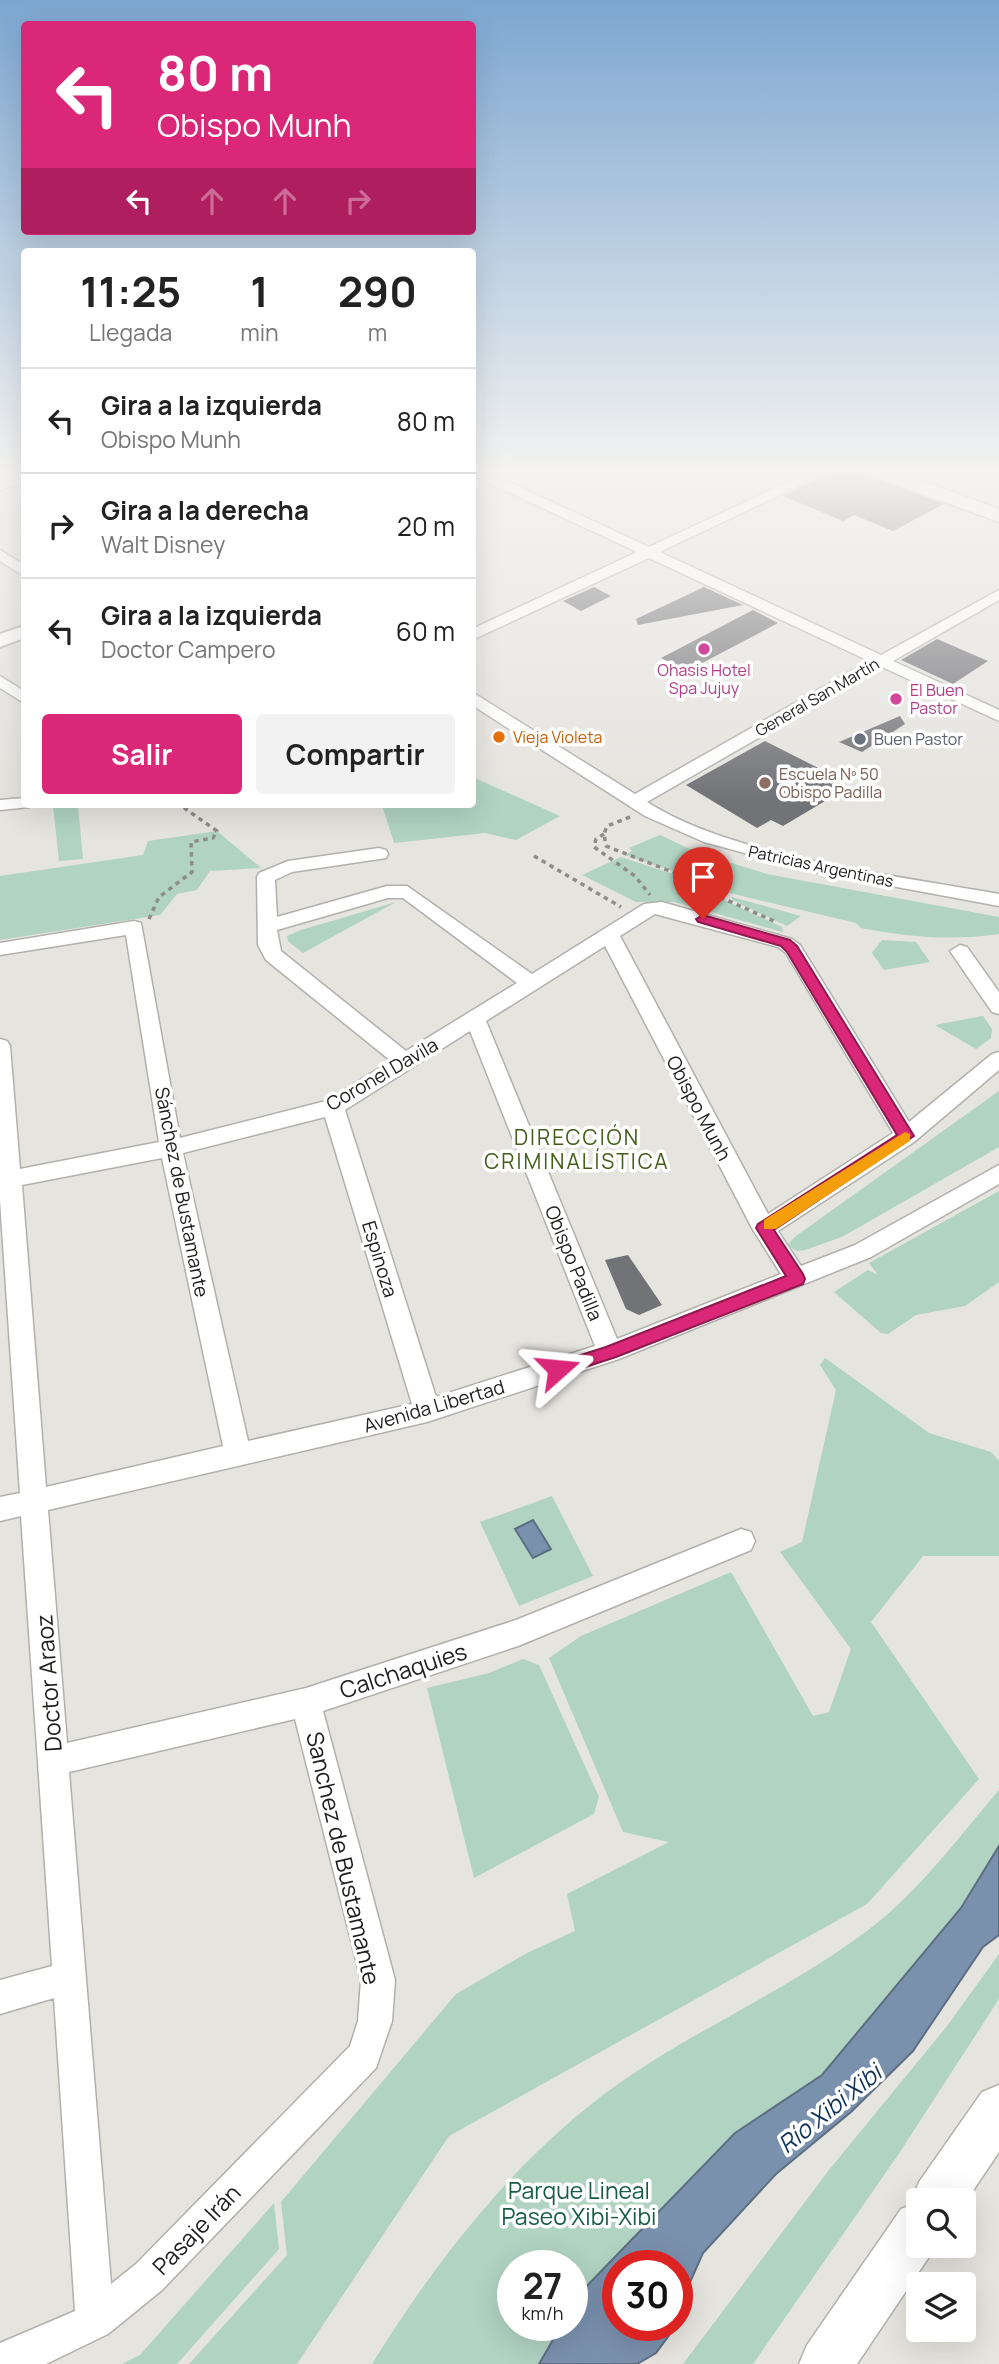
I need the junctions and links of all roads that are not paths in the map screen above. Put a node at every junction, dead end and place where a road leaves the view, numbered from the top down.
1 (593, 578) edge
2 (709, 578) edge
3 (999, 594) edge
4 (21, 633) edge
5 (476, 633) edge
6 (0, 641) edge
7 (882, 660) junction
8 (0, 681) edge
9 (21, 696) edge
10 (476, 700) edge
11 (999, 716) edge
12 (21, 803) edge
13 (0, 806) edge
14 (643, 807) junction
15 (379, 854) dead end
16 (999, 900) edge
17 (268, 926) junction
18 (608, 933) junction
19 (0, 949) edge
20 (960, 951) dead end
21 (531, 983) junction
22 (999, 1007) edge
23 (475, 1019) junction
24 (0, 1046) edge
25 (999, 1059) edge
26 (406, 1062) junction
27 (333, 1107) junction
28 (906, 1136) junction
29 (171, 1148) junction
30 (999, 1173) edge
31 (5, 1180) edge
32 (764, 1228) junction
33 (797, 1279) junction
34 (610, 1352) junction
35 (427, 1411) junction
36 (238, 1455) junction
37 (35, 1501) junction
38 (0, 1509) edge
39 (741, 1541) dead end
40 (306, 1702) junction
41 (53, 1761) junction
42 (71, 1977) junction
43 (0, 1997) edge
44 (364, 2056) joint
45 (999, 2109) edge
46 (945, 2188) edge
47 (906, 2246) edge
48 (94, 2321) junction
49 (0, 2362) edge
50 (826, 2364) edge

1 - 5 street
2 - 7 street
3 - 7 street, General San Martín
4 - 6 street
7 - 11 street
7 - 14 street, General San Martín
8 - 9 street
10 - 14 street, Patricias Argentinas
12 - 13 street
14 - 16 street, Patricias Argentinas
15 - 17 street
17 - 21 street
17 - 26 street
18 - 21 street, Coronel Davila
18 - 28 street, Coronel Davila
18 - 32 street, Obispo Munh
19 - 29 street, Sánchez de Bustamante
20 - 22 street
21 - 23 street, Coronel Davila
23 - 26 street, Coronel Davila
23 - 34 street, Obispo Padilla
24 - 31 street, Doctor Araoz
25 - 28 street
26 - 27 street, Coronel Davila
27 - 29 street, Coronel Davila
27 - 35 street, Espinoza
28 - 32 street
29 - 31 street, Coronel Davila
29 - 36 street, Sánchez de Bustamante
30 - 33 street, Avenida Libertad
31 - 37 street, Doctor Araoz
32 - 33 street, Obispo Munh
33 - 34 street, Avenida Libertad
34 - 35 street, Avenida Libertad
35 - 36 street, Avenida Libertad
36 - 37 street, Avenida Libertad
37 - 38 street, Avenida Libertad
37 - 41 street, Doctor Araoz
39 - 40 street, Calchaquies
40 - 41 street, Calchaquies
40 - 44 street, Sanchez de Bustamante
41 - 42 street, Doctor Araoz
42 - 43 street
42 - 48 street, Doctor Araoz
44 - 48 street, Pasaje Irán
45 - 46 main road
47 - 50 main road
48 - 49 street, Pasaje Irán

